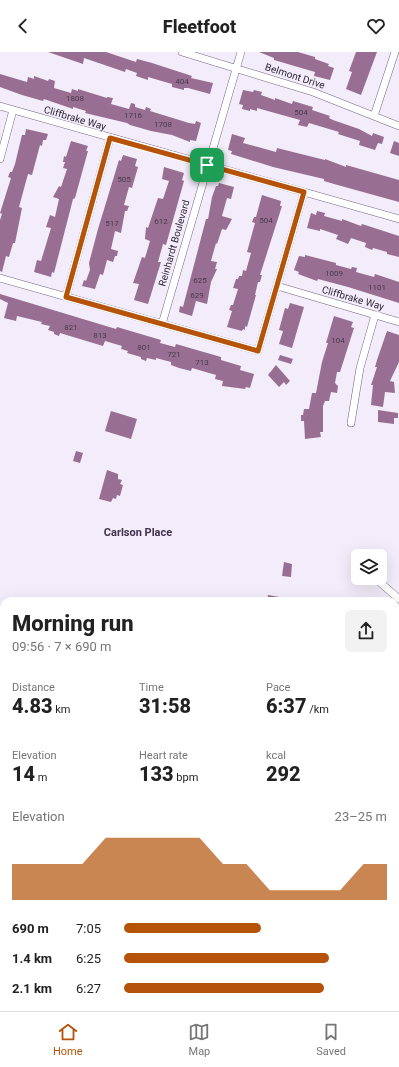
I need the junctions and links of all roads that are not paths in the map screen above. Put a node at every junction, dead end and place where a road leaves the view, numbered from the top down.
1 (182, 52) edge
2 (241, 52) edge
3 (395, 52) edge
4 (237, 68) junction
5 (0, 106) edge
6 (13, 110) junction
7 (374, 116) junction
8 (399, 126) edge
9 (110, 138) junction
10 (0, 159) edge
11 (207, 165) junction
12 (304, 192) junction
13 (399, 219) edge
14 (0, 278) edge
15 (278, 286) junction
16 (66, 297) junction
17 (375, 315) junction
18 (399, 322) edge
19 (162, 324) junction
20 (351, 423) dead end
21 (382, 585) edge
22 (397, 597) edge

1 - 4 street, Belmont Drive
2 - 4 street, Reinhardt Boulevard
3 - 7 street
4 - 7 street, Belmont Drive
4 - 11 street, Reinhardt Boulevard
5 - 6 street, Cliffbrake Way
6 - 9 street, Cliffbrake Way
6 - 10 street
7 - 8 street, Belmont Drive
9 - 11 street, Cliffbrake Way
9 - 16 street
11 - 12 street, Cliffbrake Way
11 - 19 street, Reinhardt Boulevard
12 - 13 street, Cliffbrake Way
12 - 15 street
14 - 16 street
15 - 17 street, Cliffbrake Way
15 - 19 street
16 - 19 street
17 - 18 street, Cliffbrake Way
17 - 20 street
21 - 22 street

